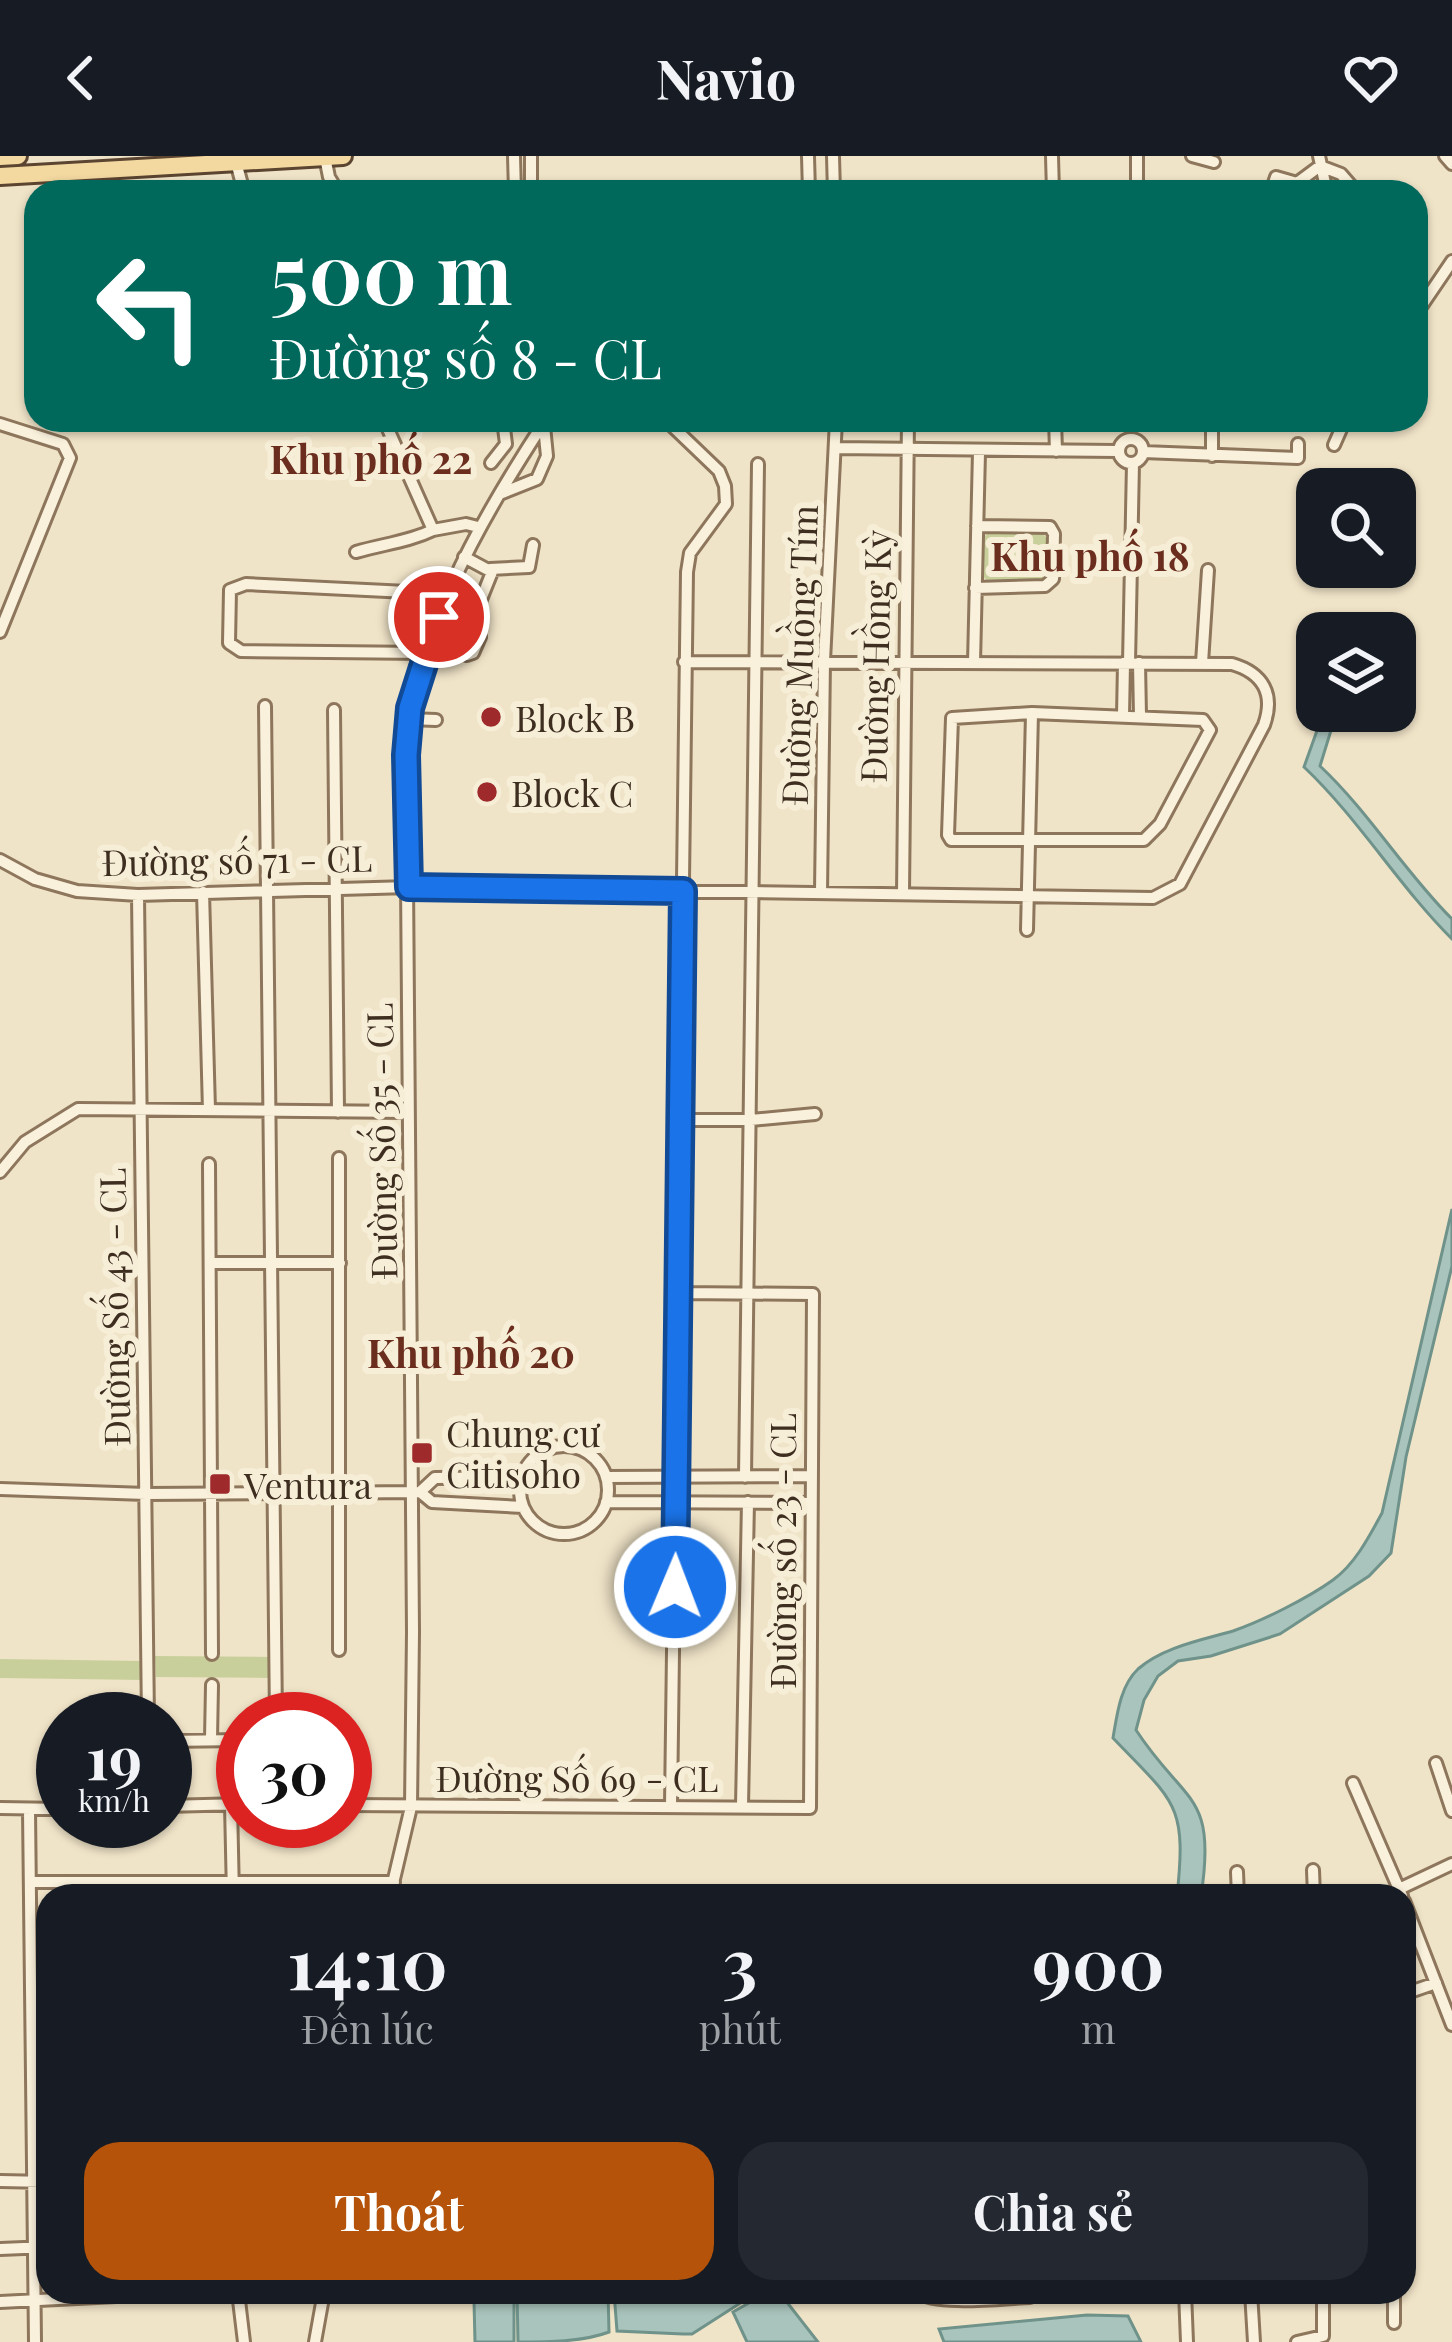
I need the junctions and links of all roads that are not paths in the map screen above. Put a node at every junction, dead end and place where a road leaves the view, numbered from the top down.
1 (17, 156) edge
2 (180, 156) edge
3 (343, 156) edge
4 (1192, 156) edge
5 (1445, 156) edge
6 (0, 157) edge
7 (325, 157) edge
8 (236, 159) edge
9 (1320, 161) edge
10 (1214, 162) dead end
11 (97, 163) edge
12 (63, 164) edge
13 (1452, 164) edge
14 (0, 172) edge
15 (1346, 180) edge
16 (1452, 261) edge
17 (1428, 296) edge
18 (25, 432) edge
19 (389, 432) edge
20 (504, 432) edge
21 (536, 432) edge
22 (543, 432) edge
23 (678, 432) edge
24 (836, 432) edge
25 (908, 432) edge
26 (1055, 432) edge
27 (1134, 432) edge
28 (1212, 432) edge
29 (1340, 432) edge
30 (1134, 439) junction
31 (1298, 444) dead end
32 (1334, 445) dead end
33 (836, 448) junction
34 (907, 450) junction
35 (1056, 451) junction
36 (1118, 451) junction
37 (979, 452) junction
38 (1143, 452) junction
39 (1212, 456) junction
40 (490, 463) dead end
41 (1133, 463) junction
42 (758, 464) dead end
43 (502, 493) junction
44 (977, 526) junction
45 (478, 527) junction
46 (433, 530) junction
47 (533, 544) dead end
48 (356, 552) dead end
49 (464, 557) junction
50 (490, 569) junction
51 (1208, 570) dead end
52 (976, 588) junction
53 (448, 594) junction
54 (439, 617) junction
55 (469, 629) junction
56 (0, 632) edge
57 (428, 646) junction
58 (824, 661) junction
59 (685, 662) junction
60 (757, 662) junction
61 (902, 662) junction
62 (974, 663) junction
63 (1131, 663) junction
64 (1202, 663) junction
65 (265, 706) dead end
66 (334, 710) dead end
67 (1032, 713) junction
68 (1124, 716) junction
69 (1140, 716) junction
70 (409, 719) junction
71 (436, 720) dead end
72 (1029, 841) junction
73 (0, 860) edge
74 (409, 887) junction
75 (338, 890) junction
76 (683, 891) junction
77 (203, 892) junction
78 (267, 892) junction
79 (751, 892) junction
80 (820, 893) junction
81 (903, 894) junction
82 (138, 895) junction
83 (1027, 895) junction
84 (1027, 930) dead end
85 (141, 1110) junction
86 (208, 1110) junction
87 (269, 1112) junction
88 (338, 1112) junction
89 (408, 1112) junction
90 (815, 1114) dead end
91 (681, 1120) junction
92 (751, 1120) junction
93 (339, 1158) dead end
94 (209, 1164) dead end
95 (0, 1172) edge
96 (210, 1263) junction
97 (340, 1263) junction
98 (271, 1264) junction
99 (750, 1292) junction
100 (679, 1293) junction
101 (811, 1476) junction
102 (522, 1477) junction
103 (676, 1477) junction
104 (606, 1478) junction
105 (746, 1478) junction
106 (0, 1489) edge
107 (210, 1492) junction
108 (339, 1492) junction
109 (417, 1492) junction
110 (274, 1494) junction
111 (146, 1495) junction
112 (676, 1500) junction
113 (606, 1502) junction
114 (748, 1502) junction
115 (811, 1503) junction
116 (523, 1507) junction
117 (339, 1650) dead end
118 (212, 1654) dead end
119 (212, 1685) dead end
120 (148, 1692) edge
121 (276, 1692) edge
122 (211, 1739) junction
123 (216, 1739) edge
124 (192, 1740) edge
125 (1443, 1770) edge
126 (1353, 1783) dead end
127 (372, 1806) edge
128 (671, 1806) junction
129 (742, 1806) junction
130 (411, 1807) junction
131 (0, 1808) edge
132 (809, 1808) joint
133 (29, 1810) junction
134 (36, 1810) edge
135 (1452, 1811) edge
136 (235, 1848) edge
137 (1452, 1864) edge
138 (1313, 1870) dead end
139 (1237, 1872) dead end
140 (30, 1882) junction
141 (103, 1882) joint
142 (169, 1882) joint
143 (233, 1882) junction
144 (250, 1884) edge
145 (393, 1884) edge
146 (1238, 1884) edge
147 (1314, 1884) edge
148 (1397, 1884) edge
149 (1416, 1886) edge
150 (1416, 1931) edge
151 (1436, 1983) junction
152 (1416, 1990) edge
153 (1452, 2025) edge
154 (0, 2181) edge
155 (32, 2182) junction
156 (36, 2182) edge
157 (32, 2248) junction
158 (36, 2248) edge
159 (0, 2249) edge
160 (34, 2301) junction
161 (0, 2302) edge
162 (239, 2304) edge
163 (322, 2304) edge
164 (1185, 2304) edge
165 (1252, 2304) edge
166 (1323, 2304) edge
167 (1394, 2304) edge
168 (1394, 2323) dead end
169 (35, 2342) edge
170 (244, 2342) edge
171 (315, 2342) edge
172 (1187, 2342) edge
173 (1254, 2342) edge
174 (1297, 2342) edge

1 - 6 main road
2 - 11 main road
3 - 7 main road
4 - 10 street
5 - 13 street
7 - 8 main road
8 - 11 main road
9 - 15 street
11 - 12 main road
12 - 14 main road
16 - 17 street
18 - 56 street
19 - 46 street
20 - 40 street
21 - 43 street
22 - 43 street
23 - 59 street
24 - 33 street, Đường Muồng Tím
25 - 34 street, Đường Hồng Kỳ
26 - 35 street
27 - 30 street
28 - 39 street
29 - 32 street
30 - 36 street
30 - 38 street
31 - 39 street
33 - 34 street
33 - 58 street, Đường Muồng Tím
34 - 37 street
34 - 61 street, Đường Hồng Kỳ
35 - 36 street
35 - 37 street
36 - 41 street
37 - 44 street
38 - 39 street
38 - 41 street
41 - 63 street
42 - 60 street
43 - 45 street, Đường Số 35 - CL
44 - 52 street
44 - 52 street
45 - 46 street
45 - 49 street, Đường Số 35 - CL
46 - 48 street
47 - 50 street
49 - 50 street
49 - 53 street, Đường Số 35 - CL
50 - 55 street
51 - 64 street
52 - 62 street
53 - 54 street, Đường Số 35 - CL
53 - 57 street
54 - 55 street
54 - 57 street, Đường Số 35 - CL
55 - 57 street
57 - 70 street, Đường Số 35 - CL
58 - 60 street
58 - 61 street
58 - 80 street, Đường Muồng Tím
59 - 60 street
59 - 76 street
60 - 79 street
61 - 62 street
61 - 81 street, Đường Hồng Kỳ
62 - 63 street
63 - 64 street
63 - 68 street
63 - 69 street
64 - 83 street, Đường số 71 - CL
65 - 78 street
66 - 75 street
67 - 68 street
67 - 72 street
67 - 72 street
68 - 69 street
69 - 72 street
70 - 71 street
70 - 74 street, Đường Số 35 - CL
72 - 83 street
73 - 82 street, Đường số 71 - CL
74 - 75 street, Đường số 71 - CL
74 - 76 street, Đường số 71 - CL
74 - 89 street, Đường Số 35 - CL
75 - 78 street, Đường số 71 - CL
75 - 88 street
76 - 79 street, Đường số 71 - CL
76 - 91 street
77 - 78 street, Đường số 71 - CL
77 - 82 street, Đường số 71 - CL
77 - 86 street
78 - 87 street
79 - 80 street, Đường số 71 - CL
79 - 92 street
80 - 81 street, Đường số 71 - CL
81 - 83 street, Đường số 71 - CL
82 - 85 street, Đường Số 43 - CL
83 - 84 street
85 - 86 street
85 - 95 street
85 - 111 street, Đường Số 43 - CL
86 - 87 street
87 - 88 street
87 - 98 street
88 - 89 street
89 - 109 street, Đường Số 35 - CL
90 - 92 street
91 - 92 street
91 - 100 street
92 - 99 street
93 - 97 street
94 - 96 street
96 - 98 street
96 - 107 street
97 - 98 street
97 - 108 street
98 - 110 street
99 - 100 street
99 - 101 street, Đường số 23 - CL
99 - 105 street
100 - 103 street
101 - 105 street
101 - 115 street, Đường số 23 - CL
102 - 104 street
102 - 109 street
102 - 116 street
103 - 104 street
103 - 105 street
103 - 112 street
104 - 113 street
106 - 111 street
107 - 110 street
107 - 111 street
107 - 118 street
108 - 109 street
108 - 110 street
108 - 117 street
109 - 116 street
109 - 130 street, Đường Số 35 - CL
110 - 121 street
111 - 120 street, Đường Số 43 - CL
112 - 113 street
112 - 114 street
112 - 128 street
113 - 116 street
114 - 115 street
114 - 129 street
115 - 132 street, Đường số 23 - CL
119 - 122 street
122 - 123 street
122 - 124 street
125 - 135 street
126 - 148 street
127 - 130 street, Đường Số 69 - CL
128 - 129 street, Đường Số 69 - CL
128 - 130 street, Đường Số 69 - CL
129 - 132 street, Đường Số 69 - CL
130 - 145 street, Đường Số 35 - CL
131 - 133 street
133 - 134 street
133 - 140 street
136 - 143 street
137 - 149 street
138 - 147 street
139 - 146 street
140 - 141 street
140 - 155 street
141 - 142 street
142 - 143 street
143 - 144 street
150 - 151 street
151 - 152 street
151 - 153 street
154 - 155 street
155 - 156 street
155 - 157 street
157 - 158 street
157 - 159 street
157 - 160 street
160 - 161 street
160 - 169 street
162 - 170 street
163 - 171 street
164 - 172 street
165 - 173 street
166 - 174 street
167 - 168 street

